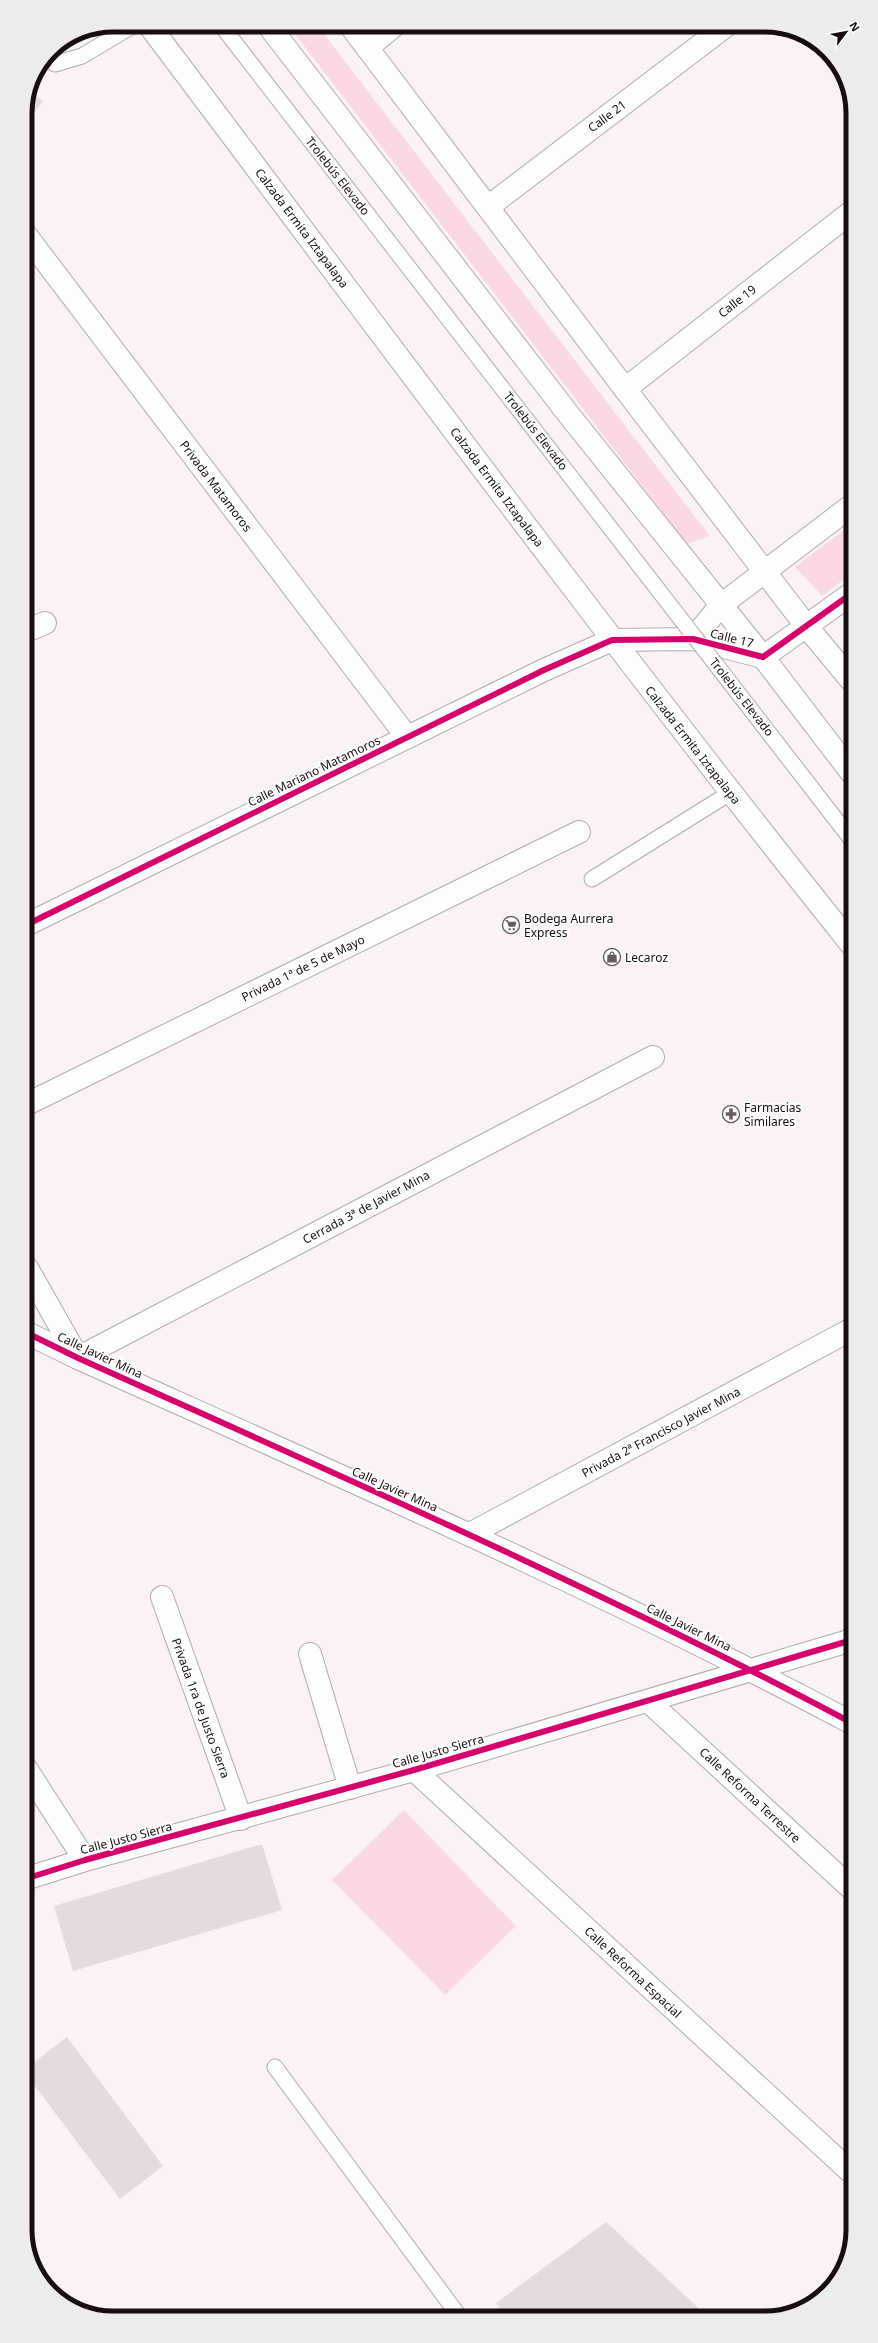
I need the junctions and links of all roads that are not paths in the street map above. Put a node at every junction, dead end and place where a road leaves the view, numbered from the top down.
1 (122, 32) edge
2 (154, 32) edge
3 (225, 32) edge
4 (273, 32) edge
5 (355, 32) edge
6 (386, 32) edge
7 (718, 32) edge
8 (367, 48) junction
9 (52, 60) edge
10 (488, 207) junction
11 (846, 216) edge
12 (32, 248) edge
13 (625, 389) junction
14 (846, 509) edge
15 (765, 571) junction
16 (846, 598) edge
17 (721, 605) junction
18 (807, 627) junction
19 (612, 640) junction
20 (692, 640) junction
21 (763, 657) junction
22 (846, 674) edge
23 (407, 737) junction
24 (846, 765) edge
25 (730, 793) junction
26 (579, 832) dead end
27 (846, 833) edge
28 (592, 879) dead end
29 (32, 922) edge
30 (846, 938) edge
31 (654, 1057) dead end
32 (32, 1101) edge
33 (32, 1277) edge
34 (846, 1332) edge
35 (32, 1335) edge
36 (78, 1358) junction
37 (470, 1534) junction
38 (162, 1597) dead end
39 (846, 1642) edge
40 (310, 1654) dead end
41 (753, 1670) junction
42 (648, 1701) junction
43 (846, 1720) edge
44 (414, 1770) junction
45 (32, 1778) edge
46 (350, 1788) junction
47 (241, 1819) junction
48 (85, 1860) junction
49 (32, 1877) edge
50 (846, 1884) edge
51 (275, 2067) dead end
52 (846, 2168) edge
53 (455, 2311) edge

1 - 9 lane
2 - 19 street, Calzada Ermita Iztapalapa
3 - 27 lane, Trolebús Elevado, bridge
4 - 17 street
5 - 8 street
6 - 8 street
7 - 10 street, Calle 21
8 - 10 street
10 - 13 street
11 - 13 street, Calle 19
12 - 23 street, Privada Matamoros
13 - 15 street
14 - 15 street, Calle 17
15 - 17 street, Calle 17
15 - 18 street
16 - 18 street, Calle 17
17 - 20 street, Calle 17
17 - 21 street
18 - 21 street, Calle 17
18 - 22 street
19 - 20 street, Calle 17
19 - 23 street, Calle Mariano Matamoros
19 - 25 street, Calzada Ermita Iztapalapa
20 - 21 street, Calle 17
21 - 24 street
23 - 29 street, Calle Mariano Matamoros
25 - 28 lane
25 - 30 street, Calzada Ermita Iztapalapa
26 - 32 street, Privada 1ª de 5 de Mayo
31 - 36 street, Cerrada 3ª de Javier Mina
33 - 36 street
34 - 37 street, Privada 2ª Francisco Javier Mina
35 - 36 street, Calle Javier Mina
36 - 37 street, Calle Javier Mina
37 - 41 street, Calle Javier Mina
38 - 47 street, Privada 1ra de Justo Sierra
39 - 41 street, Calle Justo Sierra
40 - 46 street
41 - 42 street, Calle Justo Sierra
41 - 43 street, Calle Javier Mina
42 - 44 street, Calle Justo Sierra
42 - 50 street, Calle Reforma Terrestre
44 - 46 street, Calle Justo Sierra
44 - 52 street, Calle Reforma Espacial
45 - 48 street
46 - 47 street, Calle Justo Sierra
47 - 48 street, Calle Justo Sierra
48 - 49 street, Calle Justo Sierra
51 - 53 lane

